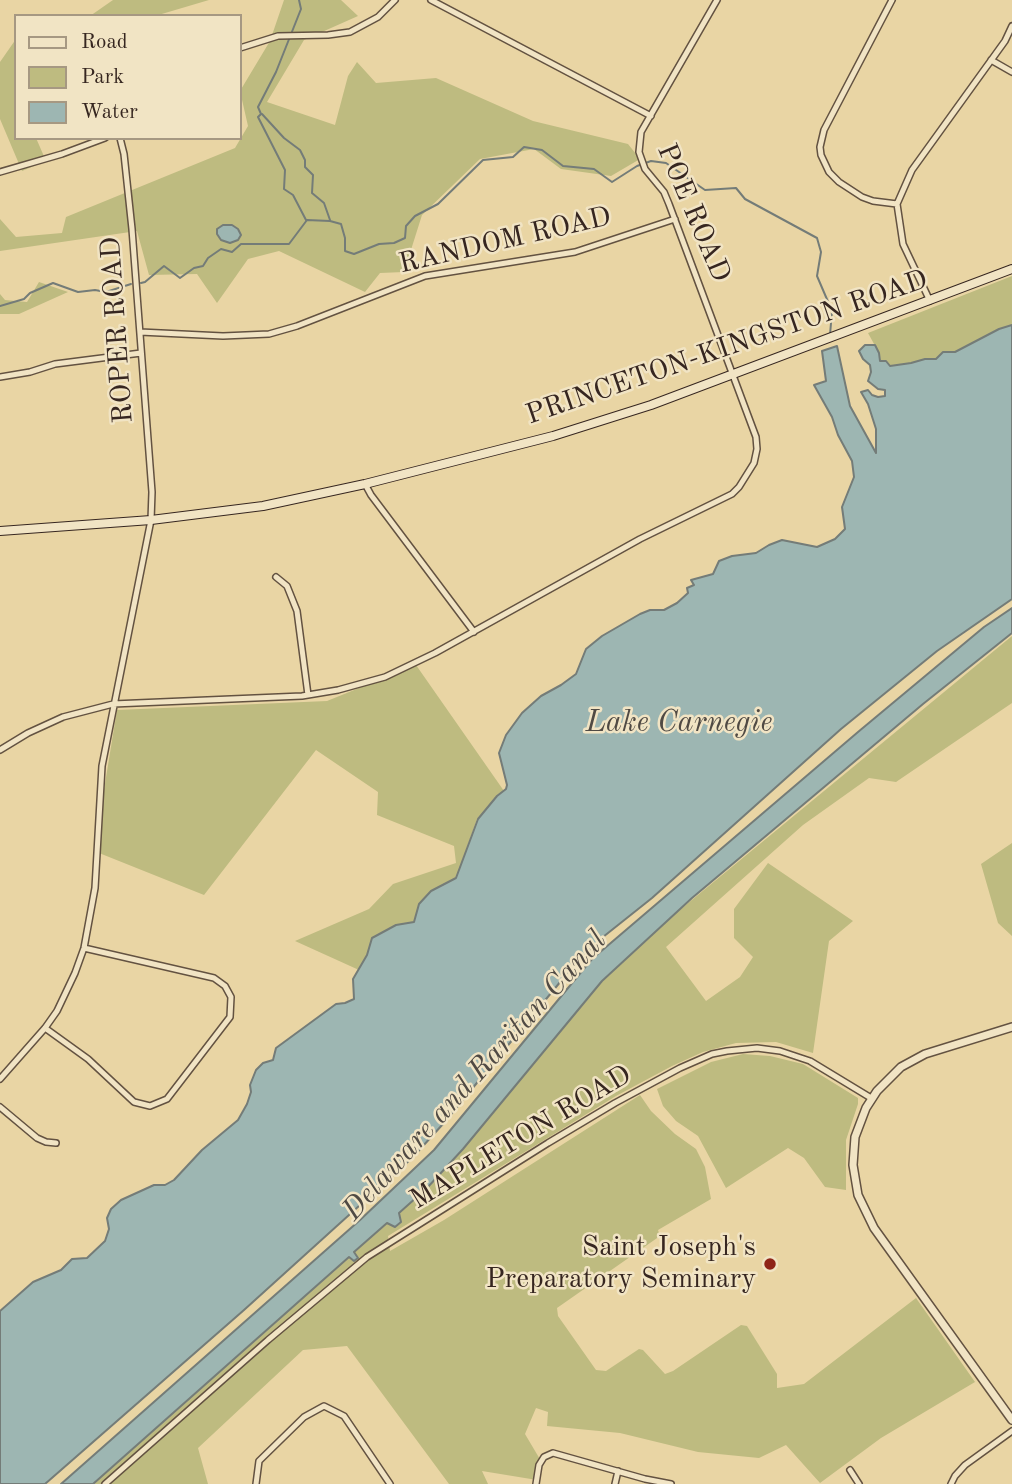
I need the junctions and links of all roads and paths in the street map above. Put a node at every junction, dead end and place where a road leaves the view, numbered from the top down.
1 (395, 0) edge
2 (431, 0) edge
3 (718, 0) edge
4 (892, 0) edge
5 (1012, 26) edge
6 (242, 47) edge
7 (991, 60) junction
8 (1012, 72) edge
9 (651, 116) junction
10 (100, 140) edge
11 (120, 140) edge
12 (0, 172) edge
13 (897, 204) junction
14 (676, 219) junction
15 (1012, 269) edge
16 (930, 301) junction
17 (140, 332) junction
18 (141, 353) junction
19 (734, 373) junction
20 (0, 377) edge
21 (365, 484) junction
22 (151, 520) junction
23 (0, 531) edge
24 (276, 577) dead end
25 (474, 632) junction
26 (309, 695) junction
27 (113, 704) junction
28 (0, 750) edge
29 (84, 948) junction
30 (1012, 1027) edge
31 (45, 1028) junction
32 (0, 1079) edge
33 (872, 1098) junction
34 (0, 1107) edge
35 (55, 1143) dead end
36 (1012, 1420) edge
37 (1012, 1431) edge
38 (618, 1471) junction
39 (850, 1471) dead end
40 (389, 1483) edge
41 (105, 1484) edge
42 (256, 1484) edge
43 (536, 1484) edge
44 (615, 1484) edge
45 (667, 1484) edge
46 (859, 1484) edge
47 (951, 1484) edge

1 - 6 street
2 - 9 street
3 - 9 street, POE ROAD
4 - 13 street
5 - 7 street
7 - 8 street
7 - 13 street
9 - 14 street, POE ROAD
10 - 12 street
11 - 17 street, ROPER ROAD
13 - 16 street
14 - 17 street, RANDOM ROAD
14 - 19 street, POE ROAD
15 - 16 main road, PRINCETON-KINGSTON ROAD
16 - 19 main road, PRINCETON-KINGSTON ROAD
17 - 18 street, ROPER ROAD
18 - 20 street
18 - 22 street, ROPER ROAD
19 - 21 main road, PRINCETON-KINGSTON ROAD
19 - 25 street, POE ROAD
21 - 22 main road, PRINCETON-KINGSTON ROAD
21 - 25 street
22 - 23 main road, PRINCETON-KINGSTON ROAD
22 - 27 street, ROPER ROAD
24 - 26 street
25 - 26 street, POE ROAD
26 - 27 street, POE ROAD
27 - 28 street, POE ROAD
27 - 29 street, ROPER ROAD
29 - 31 street, ROPER ROAD
29 - 31 street
30 - 33 street
31 - 32 street, ROPER ROAD
33 - 36 street
33 - 41 street, MAPLETON ROAD
34 - 35 street
37 - 47 street
38 - 43 street
38 - 44 street
38 - 45 street
39 - 46 street
40 - 42 street

